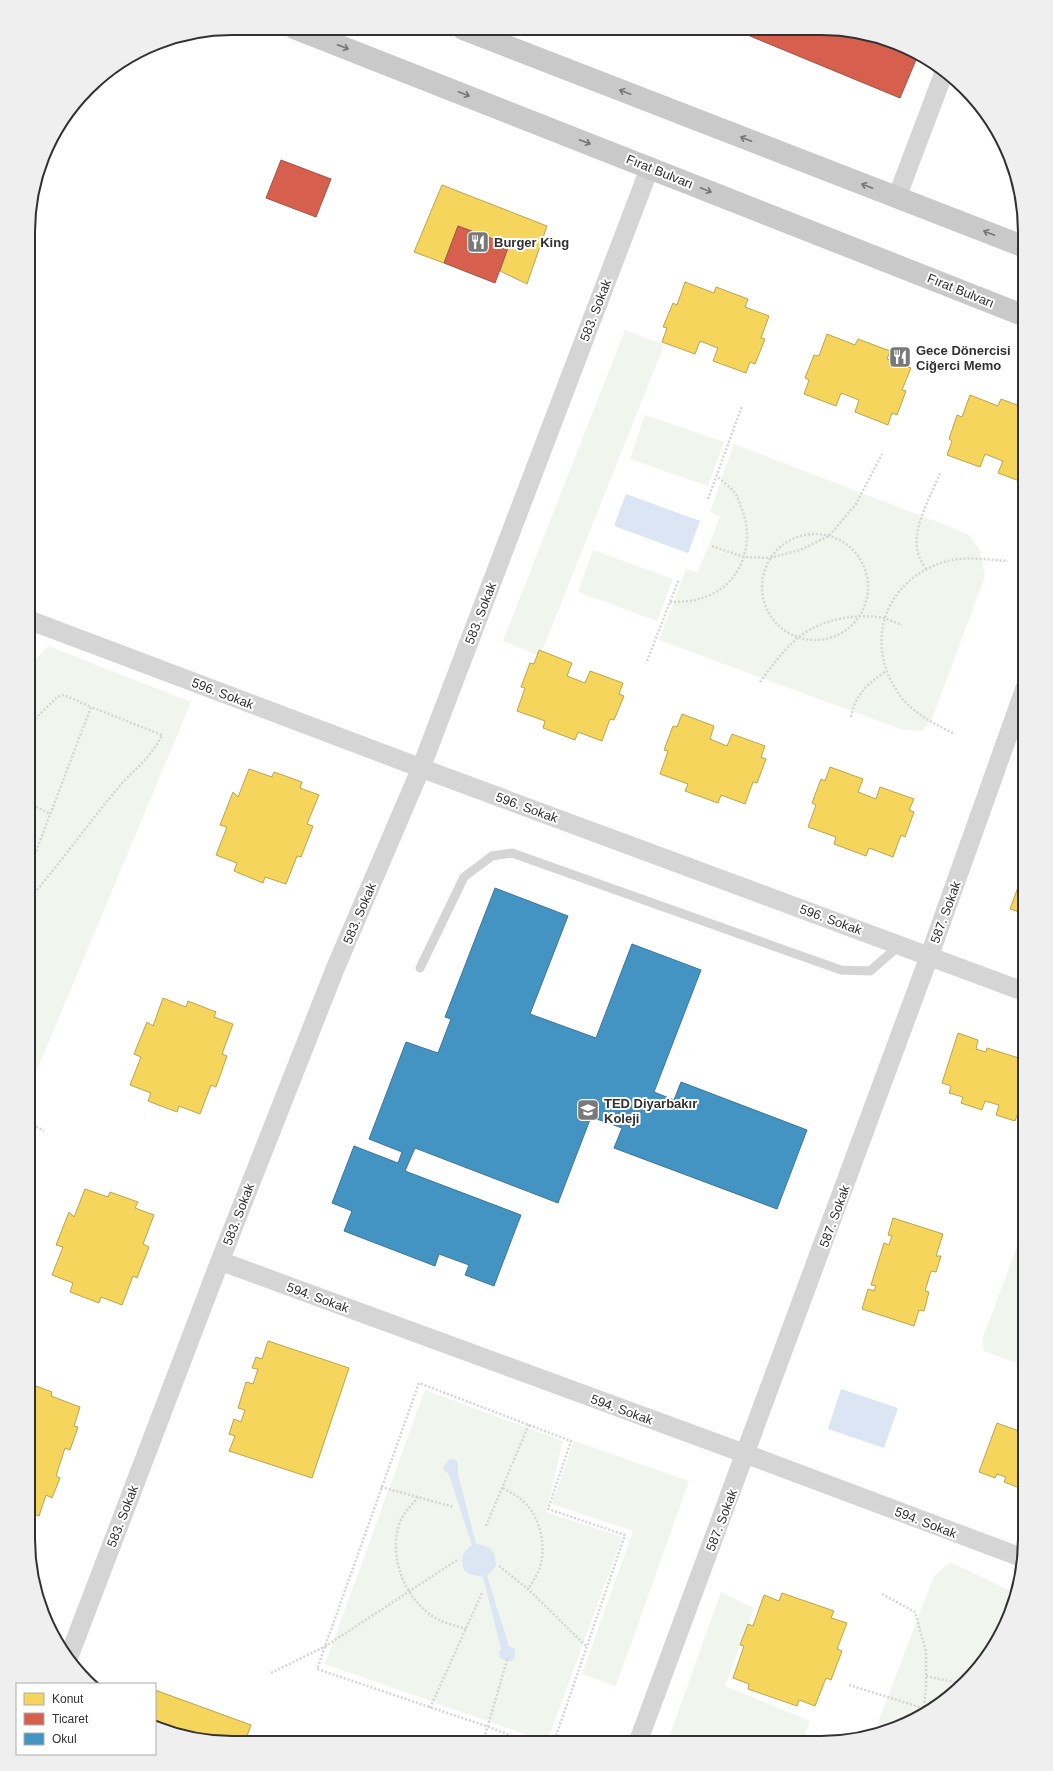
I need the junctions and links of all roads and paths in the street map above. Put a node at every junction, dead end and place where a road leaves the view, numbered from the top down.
1 (312, 35) edge
2 (478, 35) edge
3 (942, 77) edge
4 (650, 167) junction
5 (897, 197) junction
6 (1018, 244) edge
7 (1018, 313) edge
8 (742, 406) dead end
9 (882, 454) dead end
10 (940, 473) dead end
11 (717, 476) junction
12 (708, 499) dead end
13 (829, 536) junction
14 (712, 546) dead end
15 (744, 557) junction
16 (770, 558) junction
17 (1008, 561) dead end
18 (926, 569) junction
19 (679, 579) dead end
20 (670, 602) junction
21 (858, 616) junction
22 (885, 618) junction
23 (35, 622) edge
24 (902, 625) dead end
25 (799, 637) junction
26 (647, 661) dead end
27 (886, 670) junction
28 (760, 682) dead end
29 (91, 708) junction
30 (1018, 708) edge
31 (851, 717) dead end
32 (35, 719) edge
33 (953, 733) dead end
34 (421, 768) junction
35 (35, 806) edge
36 (50, 814) junction
37 (35, 854) edge
38 (35, 892) edge
39 (900, 945) junction
40 (930, 957) junction
41 (420, 968) dead end
42 (1018, 989) edge
43 (35, 1126) edge
44 (44, 1131) dead end
45 (220, 1261) junction
46 (529, 1424) junction
47 (746, 1454) junction
48 (381, 1486) junction
49 (503, 1488) junction
50 (418, 1497) junction
51 (454, 1507) dead end
52 (486, 1526) dead end
53 (1017, 1556) edge
54 (457, 1560) dead end
55 (498, 1566) dead end
56 (528, 1589) junction
57 (409, 1592) junction
58 (482, 1593) dead end
59 (882, 1594) dead end
60 (466, 1629) junction
61 (326, 1646) junction
62 (587, 1647) junction
63 (71, 1652) edge
64 (508, 1657) dead end
65 (271, 1673) dead end
66 (926, 1676) junction
67 (955, 1683) edge
68 (849, 1685) dead end
69 (924, 1707) edge
70 (430, 1708) junction
71 (922, 1708) edge
72 (489, 1727) junction
73 (485, 1736) edge
74 (512, 1736) edge
75 (556, 1736) edge
76 (640, 1736) edge

1 -> 4 main road, Fırat Bulvarı
5 -> 2 main road
3 - 5 street
4 -> 7 main road, Fırat Bulvarı
4 - 34 street, 583. Sokak
6 -> 5 main road
8 - 11 path
9 - 13 path
10 - 18 path
11 - 12 path
11 - 15 path
13 - 16 path
13 - 16 path
13 - 21 path
14 - 15 path
15 - 16 path
15 - 20 path
16 - 25 path
17 - 18 path
18 - 22 path
19 - 20 path
20 - 26 path
21 - 22 path
21 - 25 path
21 - 25 path
22 - 24 path
22 - 27 path
23 - 34 street, 596. Sokak
25 - 28 path
27 - 31 path
27 - 33 path
29 - 32 path
29 - 36 path
29 - 38 path
30 - 40 street, 587. Sokak
34 - 39 street, 596. Sokak
34 - 45 street, 583. Sokak
35 - 36 path
36 - 37 path
39 - 40 street, 596. Sokak
39 - 41 lane
40 - 42 street, 596. Sokak
40 - 47 street, 587. Sokak
43 - 44 path
45 - 47 street, 594. Sokak
45 - 63 street, 583. Sokak
46 - 48 path
46 - 49 path
46 - 62 path
47 - 53 street, 594. Sokak
47 - 76 street, 587. Sokak
48 - 50 path
48 - 61 path
49 - 52 path
49 - 56 path
50 - 51 path
50 - 57 path
54 - 57 path
55 - 56 path
56 - 62 path
57 - 60 path
57 - 61 path
58 - 60 path
59 - 66 path
60 - 70 path
61 - 65 path
61 - 70 path
62 - 75 path
64 - 72 path
66 - 67 path
66 - 69 path
68 - 71 path
70 - 72 path
72 - 73 path
72 - 74 path

